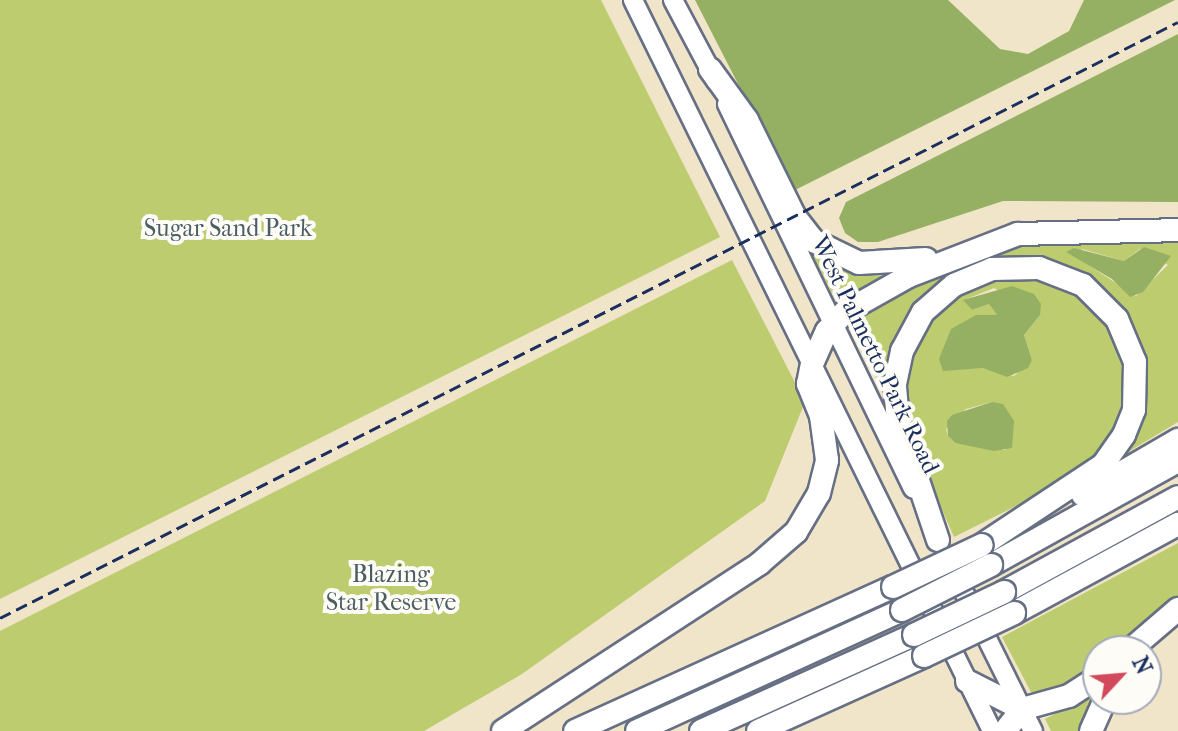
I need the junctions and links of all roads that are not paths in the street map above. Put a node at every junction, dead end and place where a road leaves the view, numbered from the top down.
1 (633, 0) edge
2 (673, 0) edge
3 (710, 69) junction
4 (1178, 230) edge
5 (974, 248) junction
6 (832, 323) junction
7 (812, 364) junction
8 (1178, 440) edge
9 (1178, 461) edge
10 (1129, 469) junction
11 (1178, 497) edge
12 (1178, 524) edge
13 (938, 540) junction
14 (1016, 552) junction
15 (986, 555) junction
16 (1009, 601) junction
17 (1178, 609) edge
18 (1178, 618) edge
19 (1148, 635) edge
20 (1161, 635) edge
21 (919, 646) junction
22 (967, 681) junction
23 (1082, 687) edge
24 (1022, 709) junction
25 (503, 731) edge
26 (575, 731) edge
27 (637, 731) edge
28 (701, 731) edge
29 (758, 731) edge
30 (992, 731) edge
31 (1005, 731) edge
32 (1033, 731) edge

1 - 7 main road
2 - 3 main road, West Palmetto Park Road
3 - 5 highway
3 - 6 main road, West Palmetto Park Road
4 - 5 highway
5 - 6 highway
6 - 7 highway
6 - 13 main road, West Palmetto Park Road
7 - 22 main road
7 - 25 highway
8 - 10 highway
9 - 14 highway
10 - 14 highway
10 - 15 highway
11 - 16 highway
12 - 16 highway
13 - 15 highway
13 - 24 main road, West Palmetto Park Road
14 - 15 highway
15 - 26 highway, bridge
15 - 27 highway, bridge
16 - 21 highway, bridge
17 - 19 highway
18 - 20 highway
21 - 28 highway
21 - 29 highway
22 - 24 highway
22 - 30 main road
23 - 24 highway
24 - 31 highway
24 - 32 main road, West Palmetto Park Road

